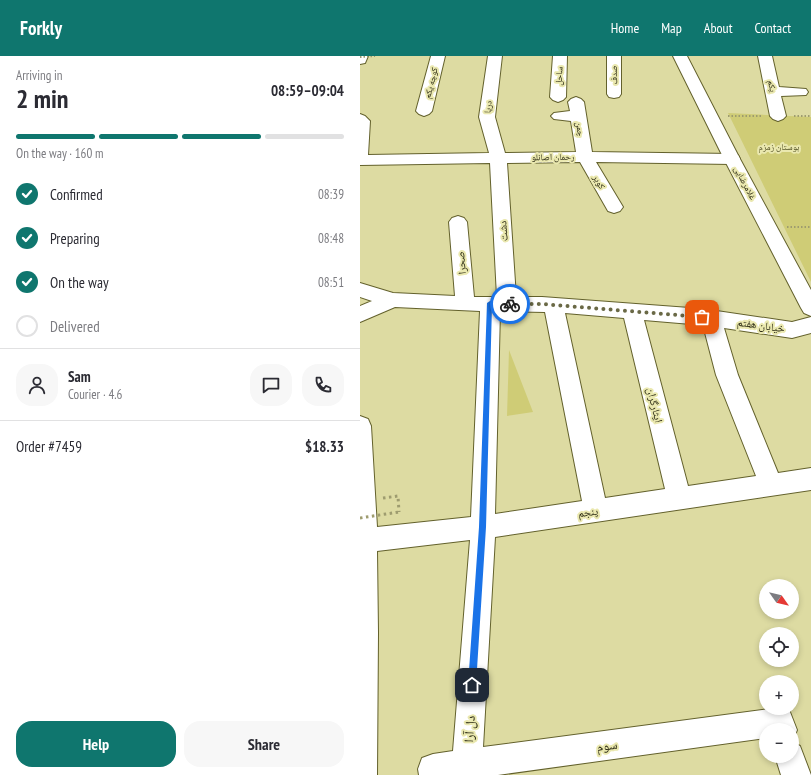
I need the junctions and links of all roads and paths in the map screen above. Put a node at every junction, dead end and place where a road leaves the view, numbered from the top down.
1 (360, 56) edge
2 (375, 56) edge
3 (438, 56) edge
4 (495, 56) edge
5 (560, 56) edge
6 (614, 56) edge
7 (680, 56) edge
8 (764, 56) edge
9 (360, 60) edge
10 (773, 91) junction
11 (802, 92) dead end
12 (614, 94) dead end
13 (558, 97) dead end
14 (424, 111) dead end
15 (559, 116) dead end
16 (778, 116) dead end
17 (360, 119) edge
18 (585, 157) junction
19 (498, 158) junction
20 (732, 158) junction
21 (365, 160) edge
22 (614, 207) dead end
23 (458, 222) dead end
24 (811, 227) edge
25 (768, 228) junction
26 (360, 290) edge
27 (393, 300) junction
28 (498, 303) junction
29 (464, 304) junction
30 (553, 305) junction
31 (811, 308) edge
32 (632, 311) junction
33 (360, 314) edge
34 (710, 318) junction
35 (811, 325) edge
36 (360, 426) edge
37 (811, 479) edge
38 (771, 485) junction
39 (398, 496) dead end
40 (679, 498) junction
41 (596, 510) junction
42 (483, 527) junction
43 (362, 529) edge
44 (363, 627) edge
45 (759, 729) edge
46 (792, 763) edge
47 (467, 764) junction
48 (433, 772) edge
49 (362, 775) edge
50 (796, 775) edge

1 - 2 path, bridge
1 - 9 main road
3 - 14 main road, کوچه یکم
4 - 19 main road, دریا
5 - 13 main road, ساحل
6 - 12 main road, صدف
7 - 20 main road, غلامرضایی
8 - 10 main road, یکم
10 - 11 main road
10 - 16 main road, یکم
15 - 18 main road, چمن
17 - 21 main road
18 - 19 main road, رحمان اصانلو
18 - 20 main road, رحمان اصانلو
18 - 22 main road, کویر
19 - 21 main road, رحمان اصانلو
19 - 28 main road, دشت
20 - 25 main road, غلامرضایی
23 - 29 main road, صحرا
24 - 25 path
25 - 31 main road, غلامرضایی
26 - 27 main road
27 - 29 main road, خیابان هفتم
27 - 33 main road
28 - 29 main road, خیابان هفتم
28 - 30 main road, خیابان هفتم
28 - 42 main road, دشت
30 - 32 main road, خیابان هفتم
30 - 41 main road
32 - 34 main road, خیابان هفتم
32 - 40 main road, ایثارگران
34 - 35 main road, خیابان هفتم
34 - 38 main road
36 - 43 main road
37 - 38 main road, پنجم
38 - 40 main road, پنجم
39 - 43 path, bridge
40 - 41 main road, پنجم
41 - 42 main road, پنجم
42 - 43 main road, پنجم
42 - 47 main road, دل آرا
43 - 44 main road
44 - 49 main road
45 - 47 main road, سوم
46 - 50 main road
47 - 48 main road, سوم

